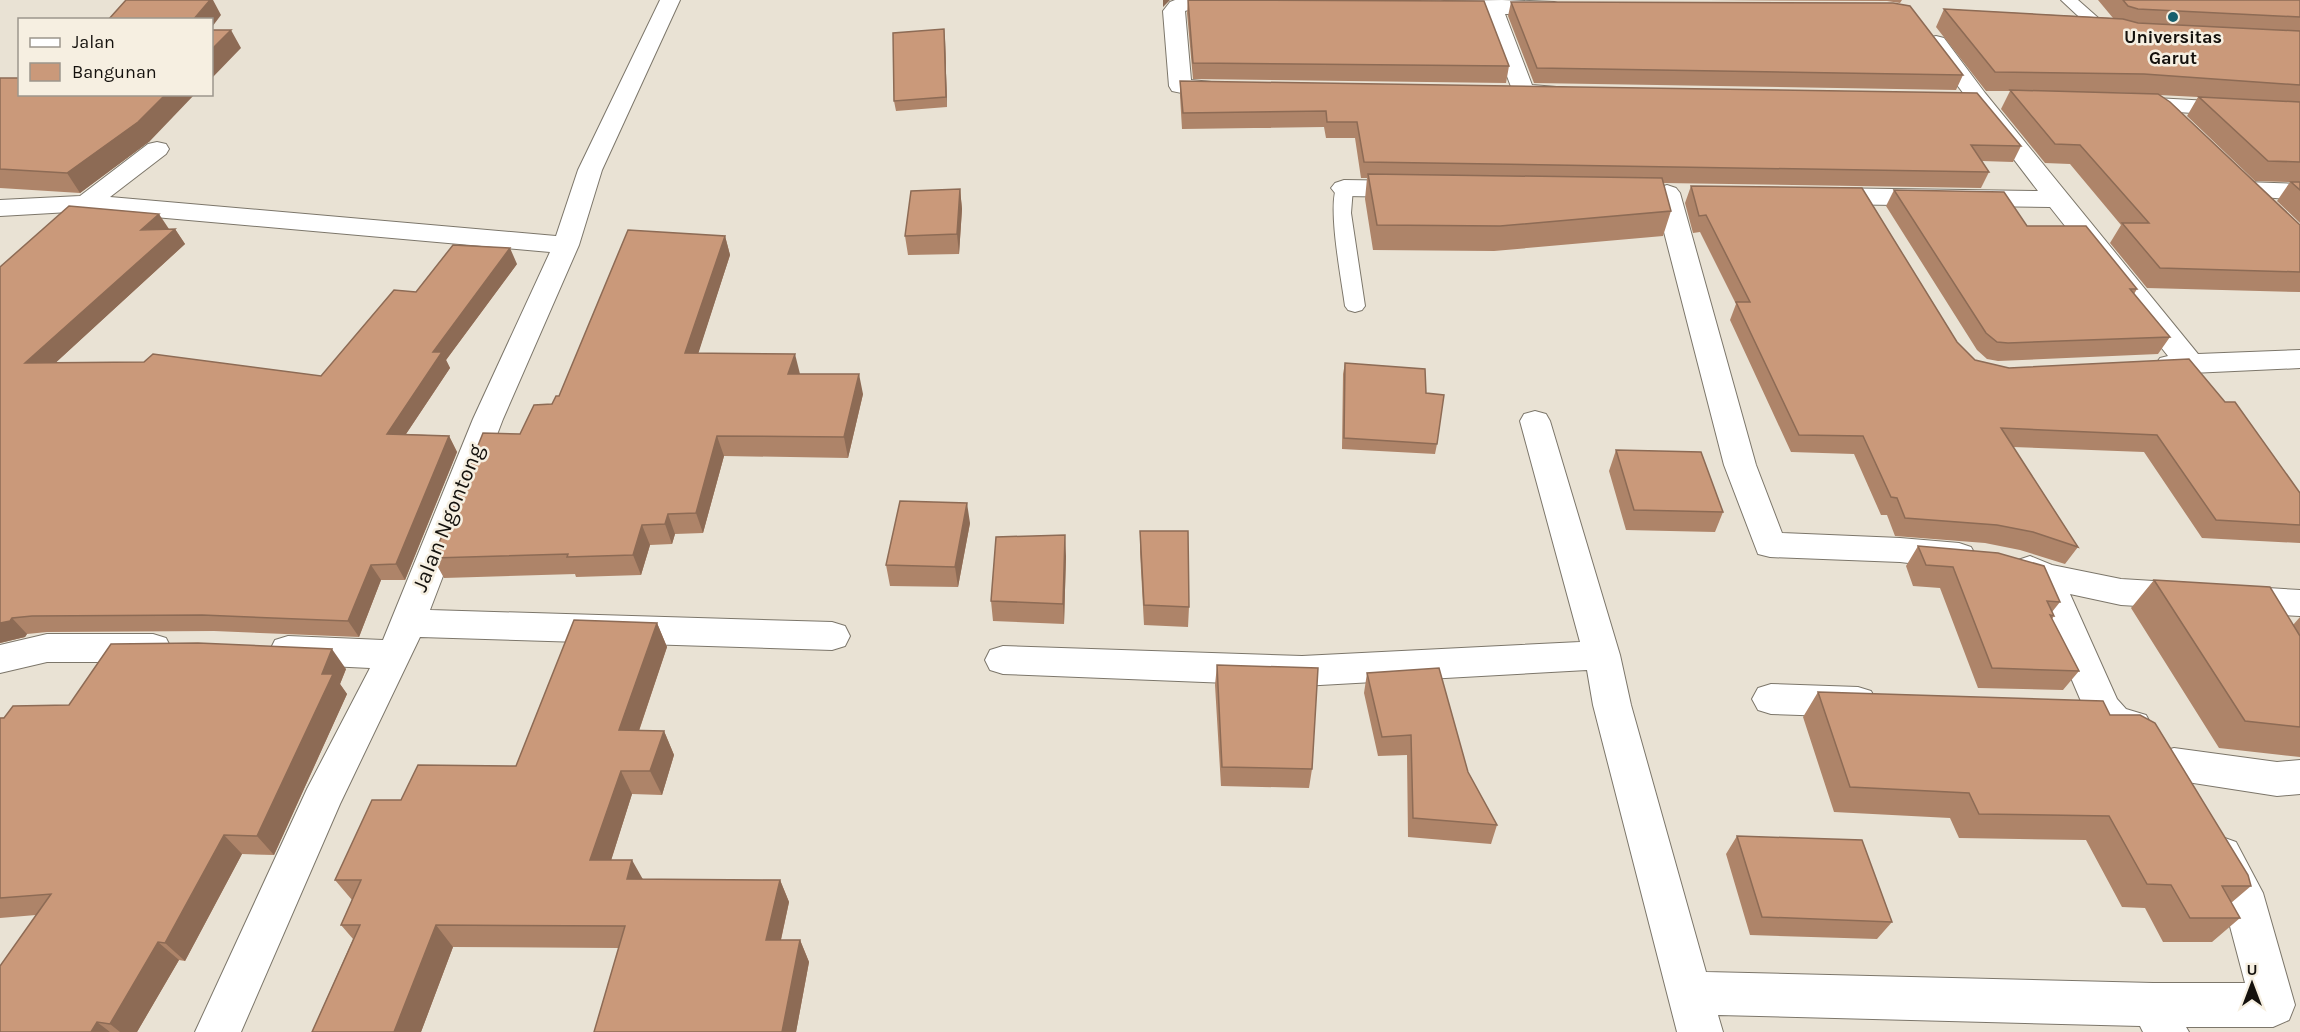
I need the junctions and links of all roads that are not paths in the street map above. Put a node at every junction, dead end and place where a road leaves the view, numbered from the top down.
1 (670, 0) edge
2 (2069, 0) edge
3 (1249, 4) edge
4 (1492, 4) edge
5 (1423, 7) edge
6 (1573, 8) edge
7 (1924, 27) edge
8 (2128, 34) edge
9 (1242, 89) edge
10 (1499, 92) edge
11 (1522, 92) junction
12 (1582, 93) edge
13 (1965, 98) junction
14 (2010, 99) edge
15 (2300, 113) edge
16 (2182, 127) edge
17 (157, 148) dead end
18 (2226, 171) edge
19 (1344, 188) joint
20 (1439, 190) edge
21 (2245, 190) junction
22 (2300, 192) edge
23 (1666, 193) edge
24 (1794, 195) edge
25 (1864, 196) junction
26 (2060, 199) junction
27 (87, 203) junction
28 (0, 207) edge
29 (2269, 212) edge
30 (1883, 227) edge
31 (566, 245) junction
32 (1355, 306) dead end
33 (2300, 359) edge
34 (2190, 364) junction
35 (2145, 366) edge
36 (1535, 421) dead end
37 (2045, 576) junction
38 (2256, 600) junction
39 (2300, 603) edge
40 (832, 636) dead end
41 (2278, 636) edge
42 (401, 639) junction
43 (190, 647) edge
44 (259, 649) edge
45 (1602, 655) junction
46 (1, 660) edge
47 (1004, 660) dead end
48 (1771, 699) dead end
49 (1889, 703) edge
50 (2174, 764) junction
51 (2300, 777) edge
52 (1695, 1013) edge
53 (2159, 1018) edge
54 (218, 1032) edge

1 - 31 street, Jalan Ngontong
2 - 8 lane
3 - 9 street
4 - 5 street
4 - 6 street
4 - 11 street
7 - 13 street
10 - 11 street
11 - 12 street
13 - 14 street
13 - 26 street
15 - 16 street
17 - 27 street
18 - 21 street
19 - 20 street
19 - 32 lane
21 - 22 street
21 - 29 street
23 - 37 street
24 - 25 street
25 - 26 street
25 - 30 street
26 - 34 street
27 - 28 street
27 - 31 street
31 - 42 street, Jalan Ngontong
33 - 34 street
34 - 35 street
36 - 45 street
37 - 38 street
37 - 50 street
38 - 39 street
38 - 41 street
40 - 42 street
42 - 44 street
42 - 54 street, Jalan Ngontong
43 - 46 street
45 - 47 street
45 - 52 street
48 - 49 street
50 - 51 street
50 - 53 street
52 - 53 street

